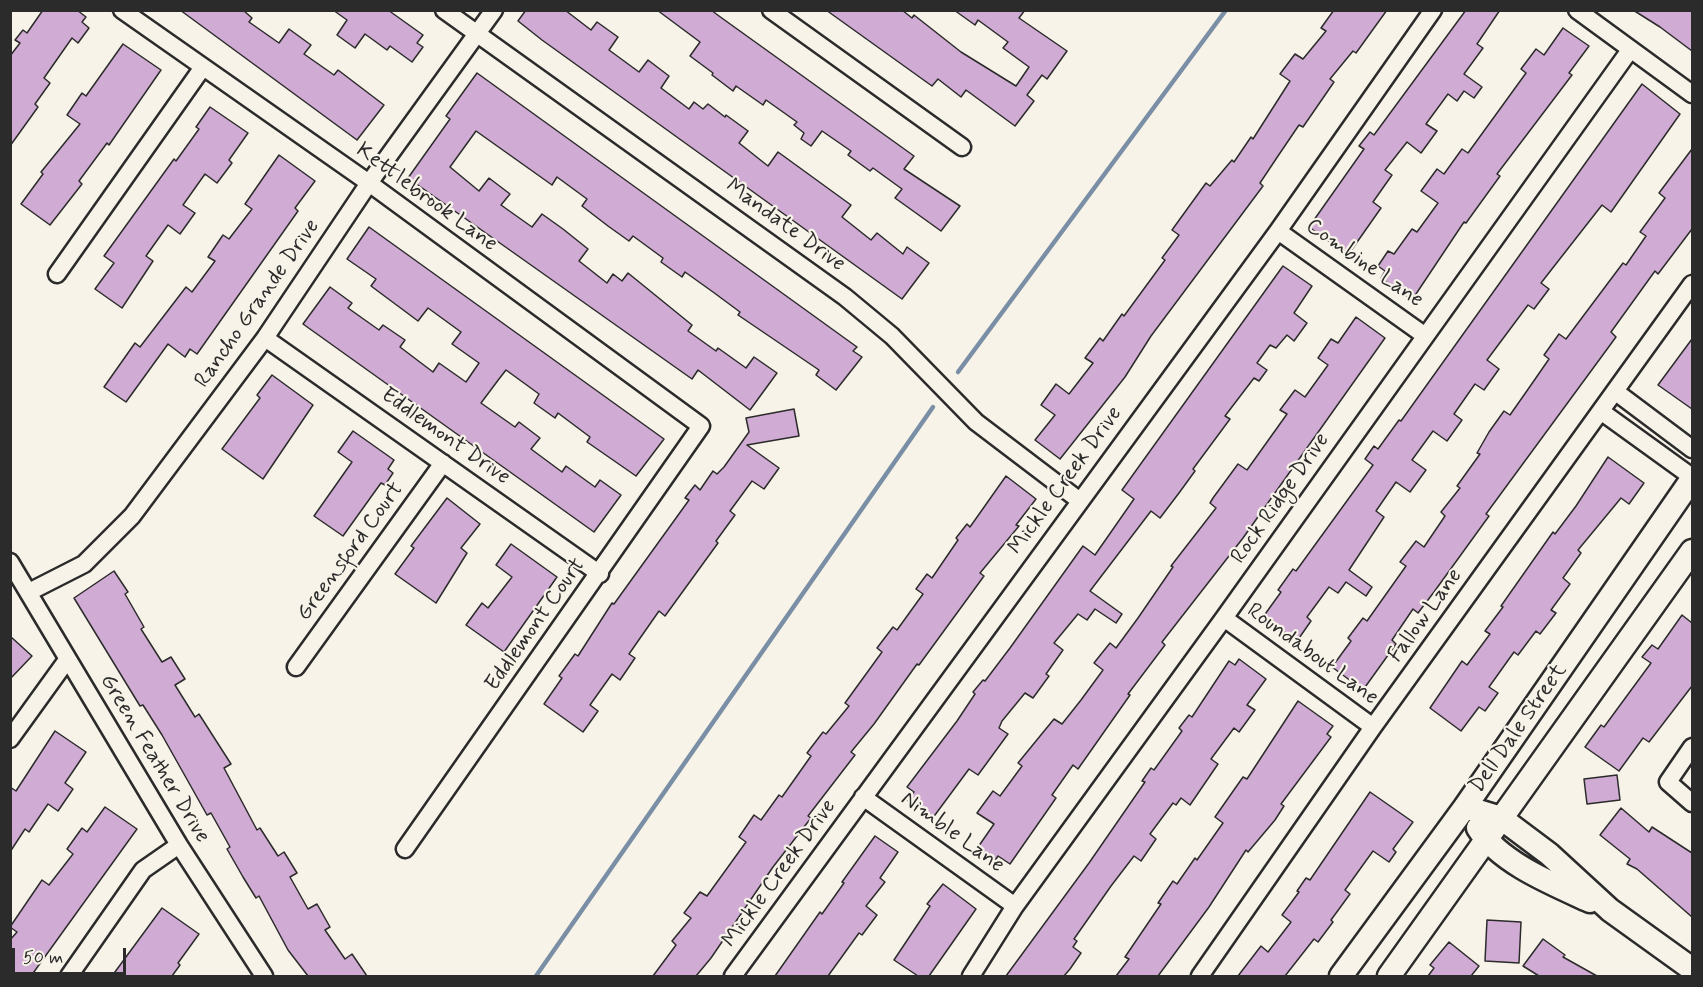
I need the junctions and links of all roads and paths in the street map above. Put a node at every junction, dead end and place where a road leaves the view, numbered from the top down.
1 (122, 10) edge
2 (444, 10) edge
3 (494, 10) edge
4 (771, 10) edge
5 (1433, 10) edge
6 (1577, 10) edge
7 (478, 34) junction
8 (1630, 50) junction
9 (203, 67) junction
10 (1692, 94) edge
11 (962, 147) dead end
12 (369, 183) junction
13 (1278, 231) junction
14 (57, 274) dead end
15 (1692, 284) edge
16 (1424, 335) junction
17 (264, 338) junction
18 (1616, 392) junction
19 (1602, 412) junction
20 (701, 426) joint
21 (1692, 448) edge
22 (443, 463) junction
23 (1692, 478) edge
24 (1080, 501) junction
25 (1692, 551) edge
26 (10, 562) edge
27 (600, 574) junction
28 (29, 592) junction
29 (1224, 618) junction
30 (67, 660) junction
31 (296, 667) dead end
32 (1373, 727) junction
33 (10, 739) edge
34 (1692, 747) edge
35 (864, 797) junction
36 (1692, 803) edge
37 (1465, 807) junction
38 (1501, 819) junction
39 (1485, 840) junction
40 (179, 845) junction
41 (405, 849) dead end
42 (1015, 906) junction
43 (1610, 910) junction
44 (1692, 969) edge
45 (69, 976) edge
46 (264, 976) edge
47 (733, 976) edge
48 (971, 976) edge
49 (1200, 976) edge
50 (1341, 976) edge
51 (1389, 976) edge

1 - 9 street, Kettlebrook Lane
2 - 7 street, Mandate Drive
3 - 7 street, Rancho Grande Drive
4 - 11 street
5 - 13 street, Mickle Creek Drive
6 - 8 street
7 - 12 street, Rancho Grande Drive
7 - 24 street, Mandate Drive
8 - 10 street
8 - 16 street, Rock Ridge Drive
9 - 12 street, Kettlebrook Lane
9 - 14 street
12 - 17 street, Rancho Grande Drive
12 - 20 street, Kettlebrook Lane
13 - 16 street, Combine Lane
13 - 24 street, Mickle Creek Drive
15 - 18 street, Fallow Lane
16 - 29 street, Rock Ridge Drive
17 - 22 street, Eddlemont Drive
17 - 28 street, Rancho Grande Drive
18 - 19 street, Fallow Lane
18 - 21 street
19 - 23 street
19 - 32 street, Fallow Lane
20 - 27 street, Eddlemont Court
22 - 27 street, Eddlemont Drive
22 - 31 street, Greensford Court
23 - 37 main road, Dell Dale Street
24 - 35 street, Mickle Creek Drive
25 - 38 main road, Dell Dale Street
26 - 28 street, Green Feather Drive
27 - 41 street, Eddlemont Court
28 - 30 street, Green Feather Drive
29 - 32 street, Roundabout Lane
29 - 42 street, Rock Ridge Drive
30 - 33 street
30 - 40 street, Green Feather Drive
32 - 49 street, Fallow Lane
34 - 36 street
35 - 42 street, Nimble Lane
35 - 47 street, Mickle Creek Drive
37 - 38 main road
37 - 39 main road
37 - 50 main road, Dell Dale Street
38 - 39 main road, Dell Dale Street
38 - 43 main road
39 - 43 main road
39 - 51 main road, Dell Dale Street
40 - 45 street
40 - 46 street, Green Feather Drive
42 - 48 street, Rock Ridge Drive
43 - 44 main road

